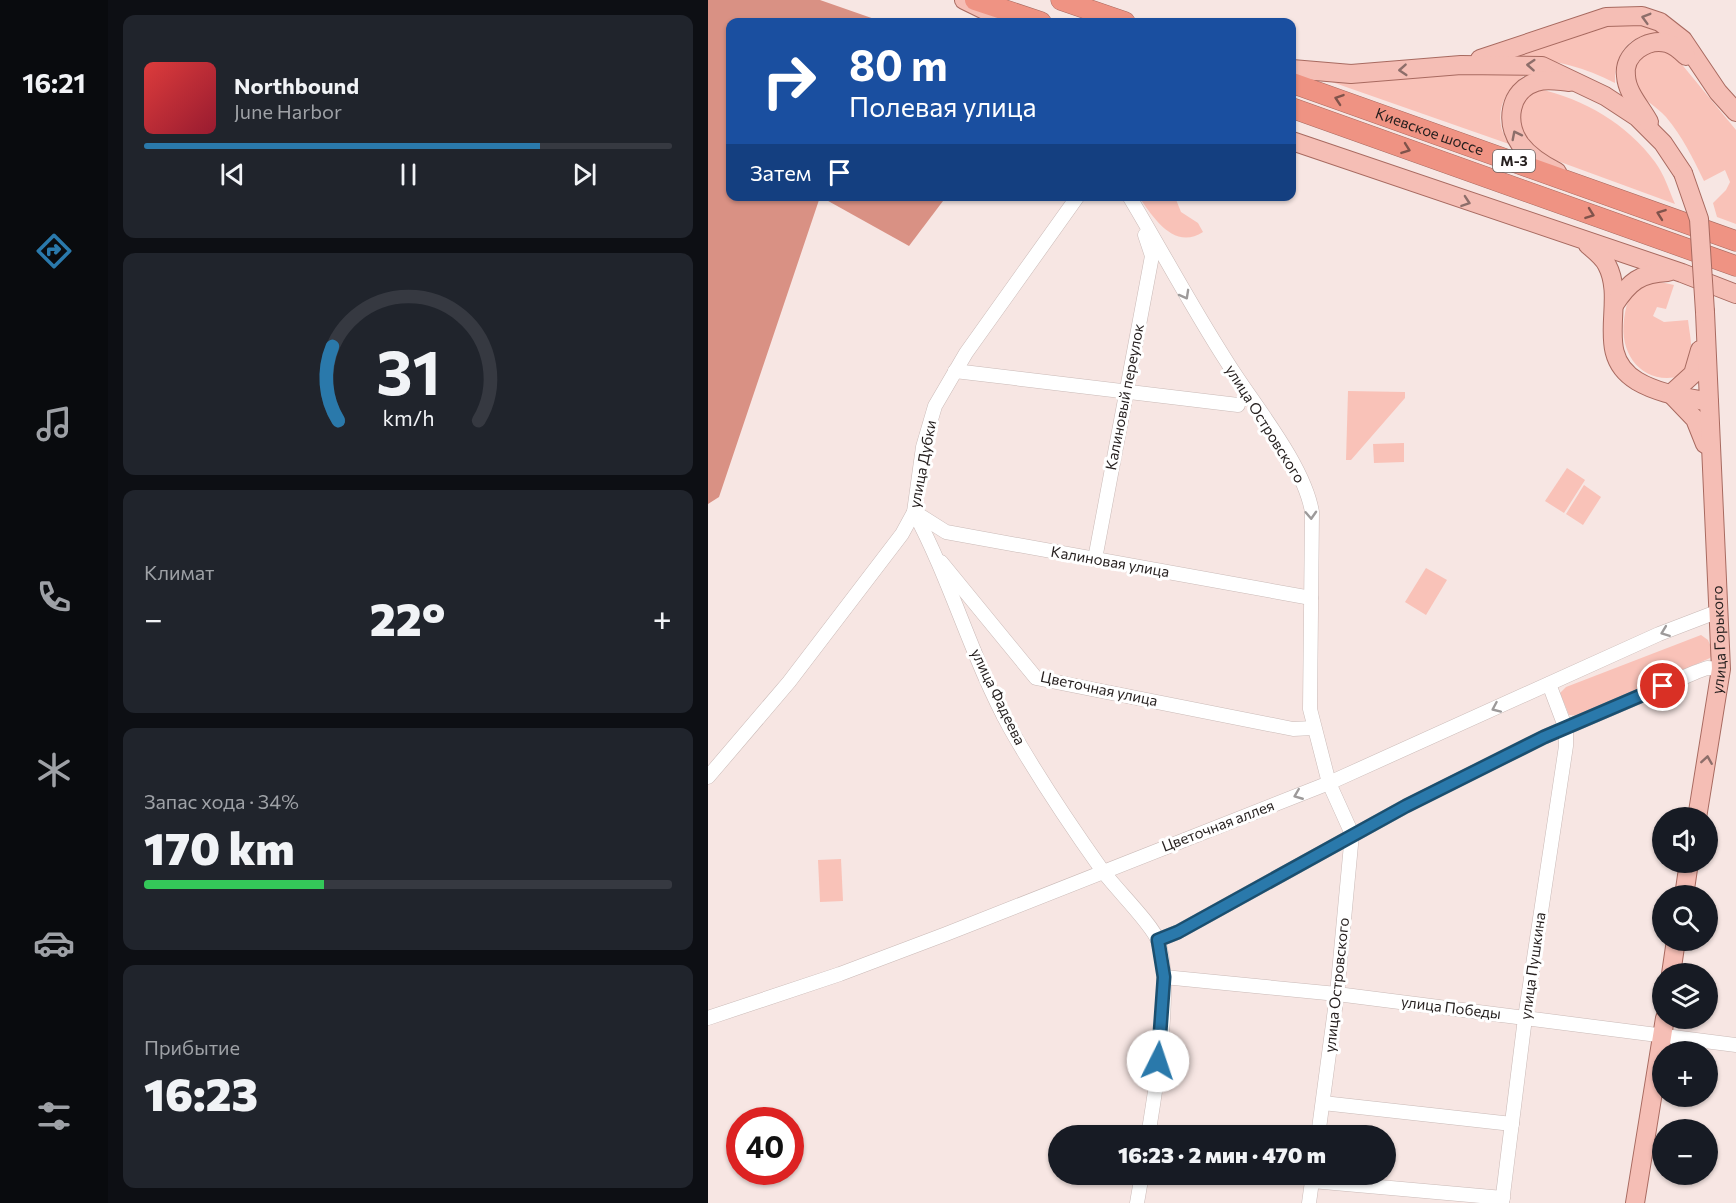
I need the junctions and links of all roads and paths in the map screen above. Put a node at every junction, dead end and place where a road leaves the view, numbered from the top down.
1 (964, 0) edge
2 (975, 0) edge
3 (1060, 0) edge
4 (1001, 18) edge
5 (1029, 18) edge
6 (1113, 18) edge
7 (1461, 64) junction
8 (1296, 69) edge
9 (1702, 70) junction
10 (1296, 84) edge
11 (1585, 86) junction
12 (1296, 109) edge
13 (1736, 112) edge
14 (1654, 132) junction
15 (1296, 142) edge
16 (1577, 183) junction
17 (1074, 201) edge
18 (1132, 201) edge
19 (1145, 235) dead end
20 (1736, 241) edge
21 (1584, 242) junction
22 (1736, 266) edge
23 (1682, 273) junction
24 (1736, 294) edge
25 (1614, 305) junction
26 (1705, 312) junction
27 (955, 371) junction
28 (1125, 389) junction
29 (1671, 394) junction
30 (1709, 402) junction
31 (1238, 405) dead end
32 (1710, 460) junction
33 (914, 512) junction
34 (937, 559) junction
35 (1095, 559) junction
36 (1311, 598) junction
37 (1719, 611) junction
38 (1721, 669) junction
39 (1549, 684) junction
40 (1313, 728) junction
41 (1566, 729) junction
42 (708, 777) edge
43 (1329, 783) junction
44 (1699, 807) edge
45 (1352, 834) junction
46 (1102, 871) junction
47 (1158, 940) junction
48 (1164, 977) junction
49 (1337, 994) junction
50 (708, 1018) edge
51 (1525, 1018) junction
52 (1664, 1029) edge
53 (1663, 1038) junction
54 (1736, 1045) edge
55 (1323, 1103) junction
56 (1512, 1124) junction
57 (1150, 1125) edge
58 (1320, 1125) edge
59 (1140, 1185) edge
60 (1311, 1185) edge
61 (1372, 1185) edge
62 (1502, 1200) edge
63 (1137, 1203) edge
64 (1309, 1203) edge
65 (1635, 1203) edge

1 - 4 main road
2 - 5 highway
3 - 6 highway
7 -> 8 main road
9 -> 7 main road
11 -> 7 main road
9 - 13 main road
9 - 14 main road
16 -> 10 highway, Киевское шоссе / М-3
11 - 14 main road
16 -> 11 main road
12 -> 22 highway, Киевское шоссе / М-3
14 - 26 main road, bridge
15 -> 21 main road
20 -> 16 highway, Киевское шоссе / М-3
17 - 27 street, улица Дубки
18 -> 36 street, улица Островского
19 - 28 street, Калиновый переулок
21 - 23 main road
21 - 25 main road
23 - 24 main road
23 - 25 main road
25 - 29 main road
26 - 29 main road
26 - 30 main road
27 - 28 street
27 - 33 street, улица Дубки
28 - 31 street
28 - 35 street, Калиновый переулок
29 - 30 main road
29 - 32 main road
30 - 32 main road
32 - 37 main road, улица Горького
33 - 34 street, улица Фадеева
33 - 35 street, Калиновая улица
33 - 42 street, улица Дубки
34 - 40 street, Цветочная улица
34 - 46 street, улица Фадеева
35 - 36 street, Калиновая улица
36 - 40 street, улица Островского
37 - 38 main road, улица Горького
37 -> 39 street, Цветочная аллея
38 - 41 street
44 -> 38 main road, улица Горького
39 - 41 street
39 -> 43 street, Цветочная аллея
40 - 43 street, улица Островского
41 - 45 street
41 - 51 street, улица Пушкина
43 - 45 street, улица Островского
43 -> 46 street, Цветочная аллея
45 - 47 street
45 - 49 street, улица Островского
46 - 47 street, улица Фадеева
46 - 50 street, Цветочная аллея
47 - 48 street
48 - 49 street, улица Победы
48 - 57 street
49 - 51 street, улица Победы
49 - 55 street, улица Островского
51 - 53 street, улица Победы
51 - 56 street, улица Пушкина
52 - 53 main road
53 - 54 street, улица Победы
53 - 65 main road
55 - 56 street
55 - 58 street, улица Островского
56 - 62 street, улица Пушкина
59 - 63 street
60 - 64 street
61 - 62 street

